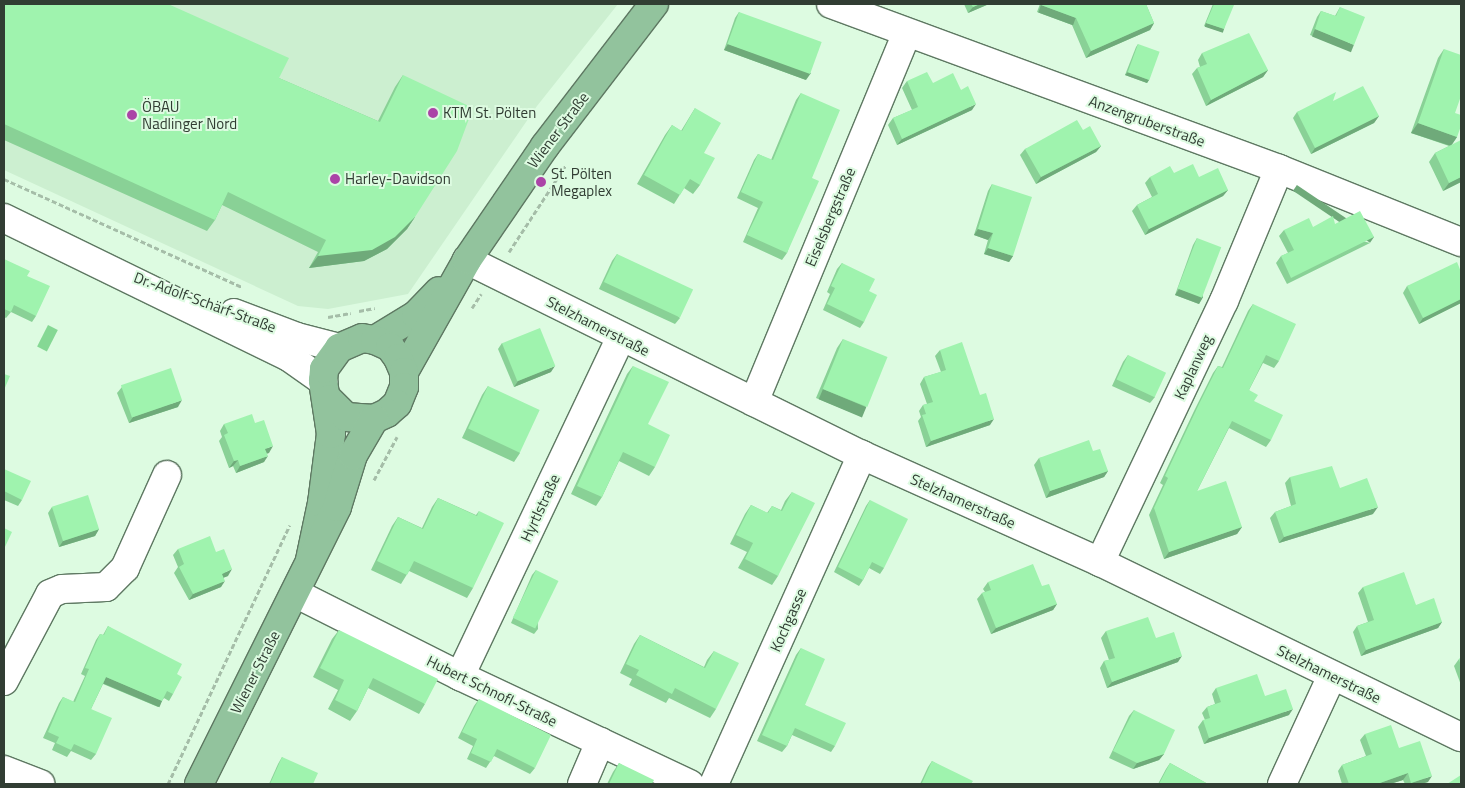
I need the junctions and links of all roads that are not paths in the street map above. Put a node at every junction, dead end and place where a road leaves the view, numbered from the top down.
1 (654, 4) edge
2 (831, 4) edge
3 (907, 33) junction
4 (1279, 169) junction
5 (4, 218) edge
6 (1461, 242) edge
7 (72, 252) junction
8 (467, 260) junction
9 (620, 339) junction
10 (375, 340) junction
11 (339, 348) junction
12 (404, 372) junction
13 (325, 390) junction
14 (754, 402) junction
15 (374, 419) junction
16 (862, 455) junction
17 (167, 475) dead end
18 (310, 560) junction
19 (1100, 562) junction
20 (295, 593) junction
21 (460, 676) junction
22 (1332, 676) junction
23 (4, 681) edge
24 (1461, 737) edge
25 (600, 742) junction
26 (4, 770) edge
27 (40, 784) edge
28 (200, 784) edge
29 (582, 784) edge
30 (690, 784) edge
31 (714, 784) edge
32 (1282, 784) edge

1 - 8 main road, Wiener Straße
2 - 3 street, Anzengruberstraße
3 - 4 street, Anzengruberstraße
3 - 14 street, Eiselsbergstraße
4 - 6 street, Anzengruberstraße
4 - 19 street, Kaplanweg
5 - 7 street, Dr.-Adolf-Schärf-Straße
7 - 11 street, Dr.-Adolf-Schärf-Straße
7 - 13 street, Dr.-Adolf-Schärf-Straße
8 - 9 street, Stelzhamerstraße
8 - 10 main road, Wiener Straße
8 - 12 main road, Wiener Straße
9 - 14 street, Stelzhamerstraße
9 - 21 street, Hyrtlstraße
10 - 11 main road
10 - 12 main road
11 - 13 main road
12 - 15 main road
13 - 15 main road
13 - 18 main road
14 - 16 street, Stelzhamerstraße
15 - 18 main road
16 - 19 street, Stelzhamerstraße
16 - 31 street, Kochgasse
17 - 23 street
18 - 20 main road, Wiener Straße
19 - 22 street, Stelzhamerstraße
20 - 21 street, Hubert Schnofl-Straße
20 - 28 main road, Wiener Straße
21 - 25 street, Hubert Schnofl-Straße
22 - 24 street, Stelzhamerstraße
22 - 32 street
25 - 29 street
25 - 30 street, Hubert Schnofl-Straße
26 - 27 street

